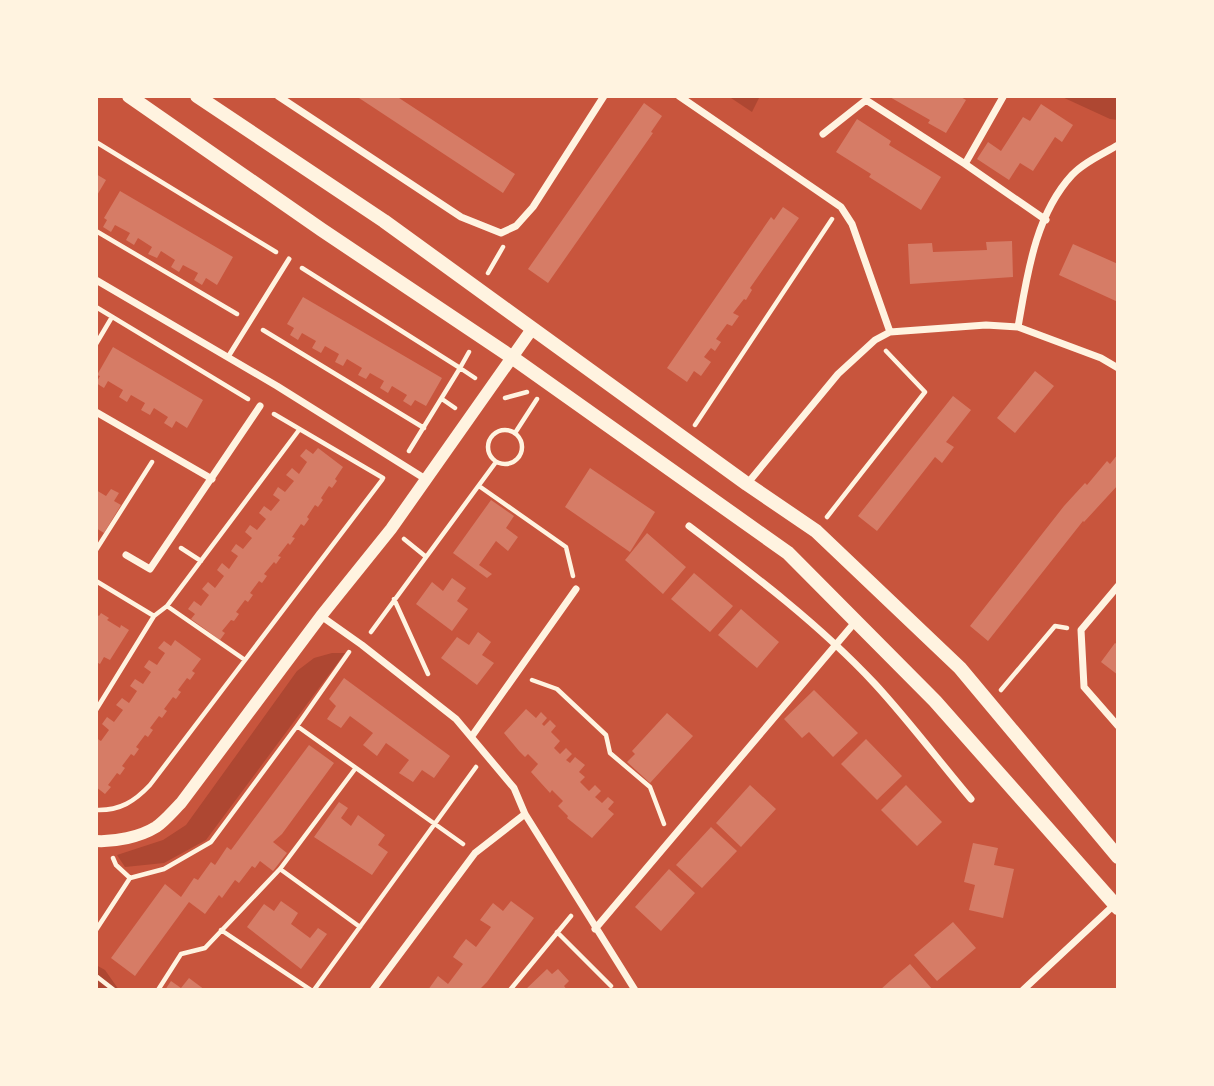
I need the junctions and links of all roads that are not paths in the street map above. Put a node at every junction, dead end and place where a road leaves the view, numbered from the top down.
1 (129, 96) edge
2 (197, 96) edge
3 (278, 96) edge
4 (604, 96) edge
5 (679, 96) edge
6 (1003, 97) edge
7 (823, 134) dead end
8 (1118, 145) edge
9 (965, 164) junction
10 (1046, 220) junction
11 (289, 259) road end
12 (96, 280) edge
13 (1018, 327) junction
14 (532, 329) junction
15 (890, 332) junction
16 (228, 357) junction
17 (513, 358) junction
18 (1118, 368) edge
19 (260, 406) dead end
20 (96, 412) edge
21 (212, 479) junction
22 (427, 480) junction
23 (747, 484) junction
24 (689, 526) dead end
25 (126, 555) dead end
26 (1118, 586) edge
27 (576, 589) road end
28 (321, 616) junction
29 (857, 620) junction
30 (836, 645) junction
31 (1118, 726) edge
32 (472, 736) junction
33 (971, 799) dead end
34 (525, 814) junction
35 (102, 842) edge
36 (1118, 857) edge
37 (1116, 907) edge
38 (595, 929) junction
39 (373, 990) edge
40 (635, 990) edge
41 (1023, 990) edge

1 - 17 main road
2 - 14 main road
3 - 4 street
5 - 15 street
6 - 9 street
7 - 9 street
8 - 10 street
9 - 10 street
10 - 13 street
11 - 16 lane
12 - 16 street
13 - 15 street
13 - 18 street
14 - 17 street
14 - 23 main road
15 - 23 street
16 - 22 street
17 - 22 street
17 - 29 main road
19 - 21 street
20 - 21 street
21 - 25 street
22 - 28 street
23 - 36 main road
24 - 30 street
26 - 31 street
27 - 32 street
28 - 32 street
28 - 35 street
29 - 30 street
29 - 37 main road
30 - 33 street
30 - 38 street
32 - 34 street
34 - 38 street
34 - 39 street
37 - 41 street
38 - 40 street

